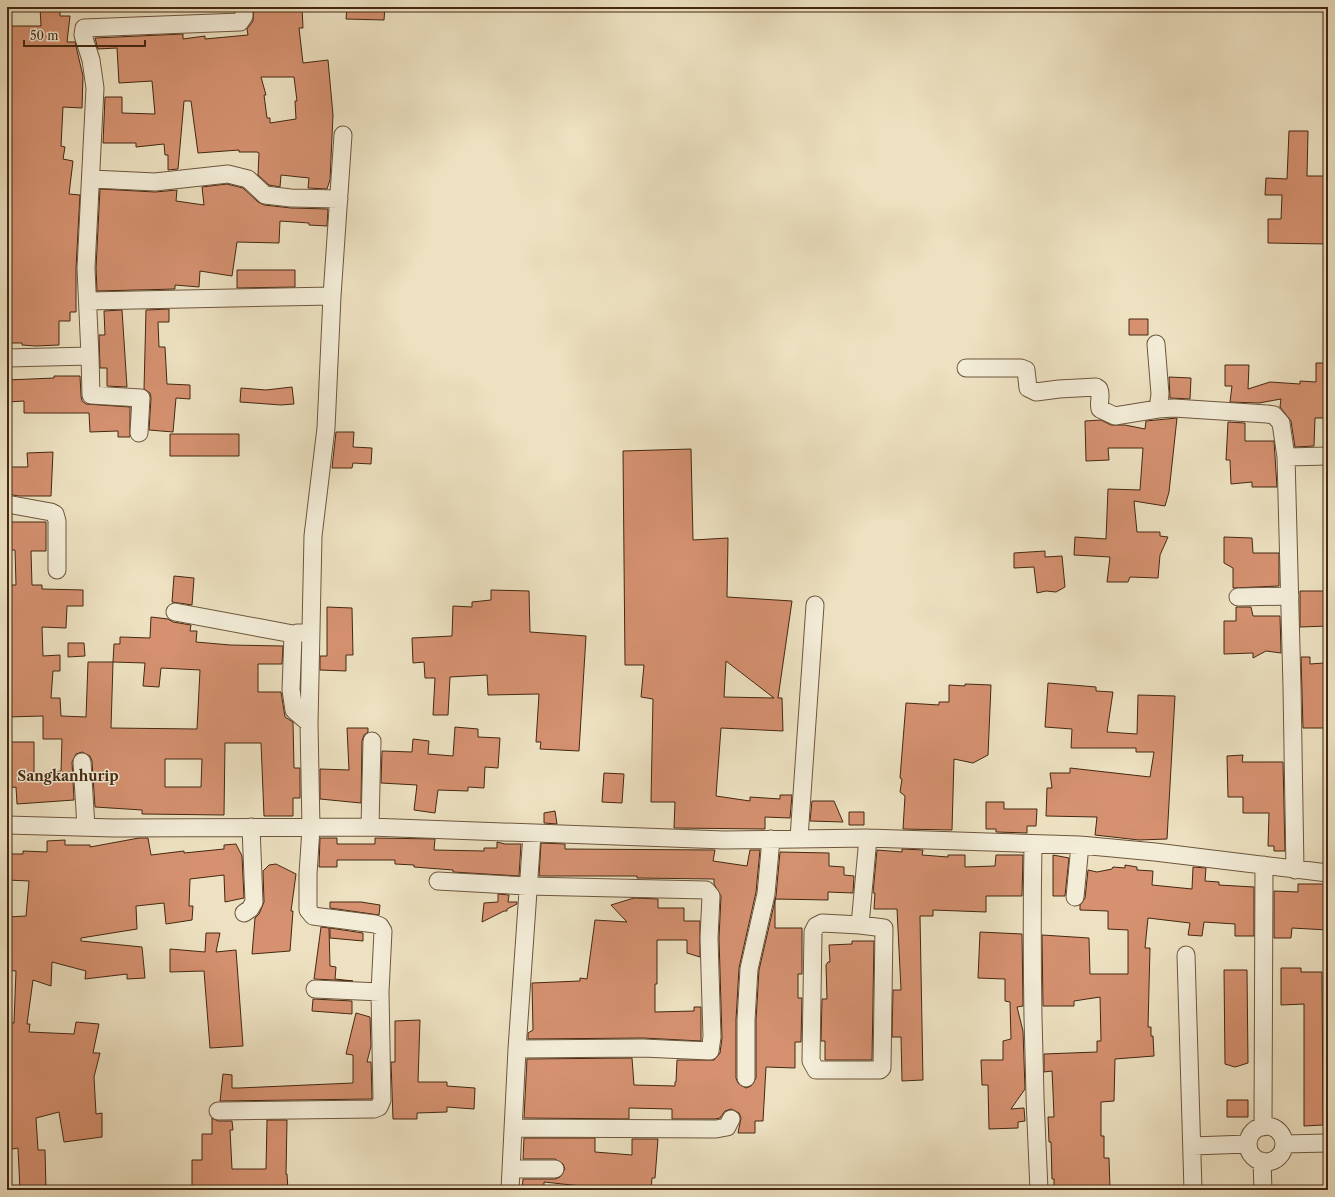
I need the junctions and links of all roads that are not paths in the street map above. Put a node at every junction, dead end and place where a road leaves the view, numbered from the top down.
1 (244, 7) edge
2 (343, 135) dead end
3 (92, 179) junction
4 (339, 199) junction
5 (332, 296) junction
6 (88, 301) junction
7 (1156, 344) dead end
8 (90, 356) junction
9 (7, 358) edge
10 (966, 368) dead end
11 (1158, 409) junction
12 (139, 433) dead end
13 (1328, 456) edge
14 (1286, 458) junction
15 (7, 504) edge
16 (56, 570) dead end
17 (1290, 596) junction
18 (1238, 598) dead end
19 (815, 605) dead end
20 (175, 612) dead end
21 (302, 633) junction
22 (372, 741) dead end
23 (82, 762) dead end
24 (7, 825) edge
25 (86, 827) junction
26 (251, 827) junction
27 (370, 827) junction
28 (311, 828) junction
29 (532, 834) junction
30 (799, 838) junction
31 (868, 838) junction
32 (771, 839) junction
33 (1033, 844) junction
34 (1080, 845) junction
35 (1264, 865) junction
36 (1295, 870) junction
37 (1328, 873) edge
38 (438, 881) dead end
39 (529, 881) junction
40 (1075, 898) dead end
41 (244, 912) dead end
42 (861, 917) junction
43 (1186, 955) dead end
44 (315, 989) dead end
45 (380, 992) junction
46 (517, 1049) junction
47 (746, 1078) dead end
48 (218, 1111) dead end
49 (731, 1119) dead end
50 (1263, 1127) junction
51 (513, 1128) junction
52 (1328, 1143) edge
53 (1248, 1144) junction
54 (1284, 1144) junction
55 (1192, 1146) junction
56 (1262, 1161) junction
57 (511, 1169) junction
58 (555, 1169) dead end
59 (510, 1190) edge
60 (1039, 1190) edge
61 (1192, 1190) edge
62 (1263, 1190) edge

1 - 3 street
2 - 4 street
3 - 4 street
3 - 6 street
4 - 5 street
5 - 6 street
5 - 21 street
6 - 8 street
7 - 11 street
8 - 9 street
8 - 12 street
10 - 11 street
11 - 14 street
13 - 14 street
14 - 17 street
15 - 16 street
17 - 18 street
17 - 36 street
19 - 30 street
20 - 21 street
21 - 28 street
22 - 27 street
23 - 25 street
24 - 25 street
25 - 26 street
26 - 28 street
26 - 41 street
27 - 28 street
27 - 29 street
28 - 45 street
29 - 32 street
29 - 39 street
30 - 31 street
30 - 32 street
31 - 33 street
31 - 42 street
32 - 47 street
33 - 34 street
33 - 60 street
34 - 35 street
34 - 40 street
35 - 36 street
35 - 50 street
36 - 37 street
38 - 39 street
39 - 46 street
39 - 46 street
42 - 42 street
43 - 55 street
44 - 45 street
45 - 48 street
46 - 51 street
49 - 51 street
50 - 53 street
50 - 54 street
51 - 57 street
52 - 54 street
53 - 55 street
53 - 56 street
54 - 56 street
55 - 61 street
56 - 62 street
57 - 58 street
57 - 59 street

